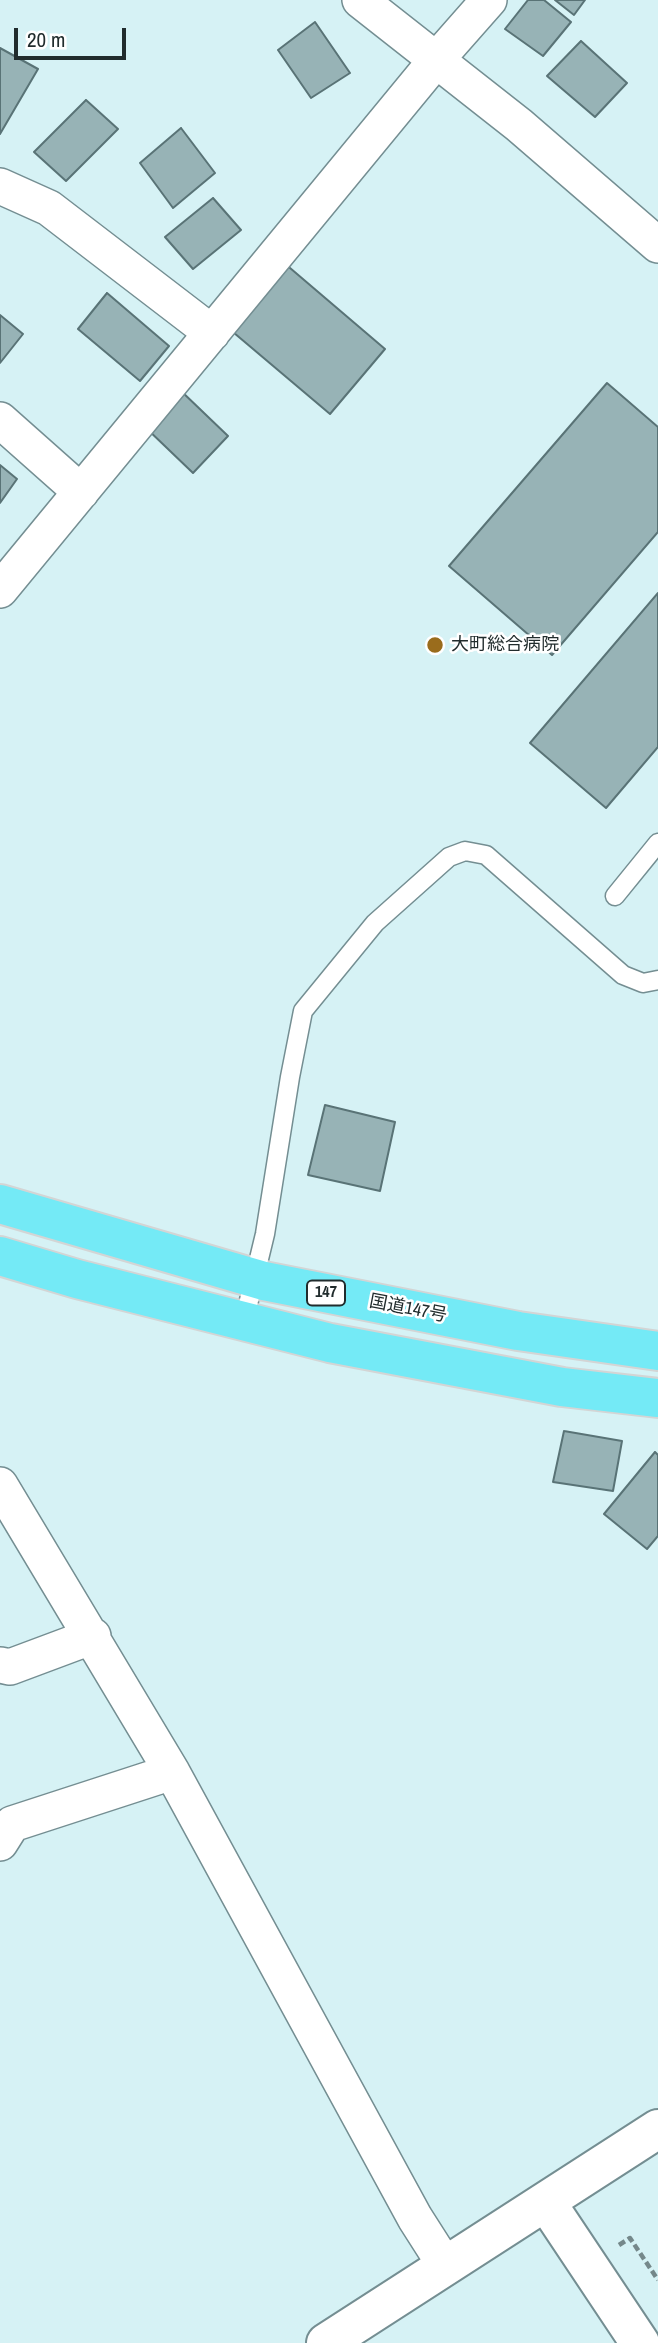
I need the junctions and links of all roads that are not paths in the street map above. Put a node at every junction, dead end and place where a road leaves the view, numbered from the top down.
1 (360, 0) edge
2 (489, 0) edge
3 (437, 59) junction
4 (0, 186) edge
5 (658, 245) edge
6 (212, 333) junction
7 (0, 420) edge
8 (81, 492) junction
9 (0, 590) edge
10 (658, 843) edge
11 (615, 896) dead end
12 (658, 980) edge
13 (0, 1204) edge
14 (0, 1256) edge
15 (256, 1278) junction
16 (244, 1321) junction
17 (658, 1351) edge
18 (658, 1398) edge
19 (0, 1485) edge
20 (93, 1636) junction
21 (0, 1665) edge
22 (173, 1772) junction
23 (0, 1843) edge
24 (658, 2129) edge
25 (546, 2202) junction
26 (445, 2265) junction
27 (326, 2343) edge
28 (640, 2343) edge

1 - 3 street
2 - 3 street
3 - 5 street
3 - 6 street
4 - 6 street
6 - 8 street
7 - 8 street
8 - 9 street
10 - 11 lane
12 - 15 lane
13 - 15 highway, 国道147号 / 147
14 - 16 highway
15 - 16 lane
15 - 17 highway, 国道147号 / 147
16 - 18 highway
19 - 20 street
20 - 21 street
20 - 22 street
22 - 23 street
22 - 26 street
24 - 25 street
25 - 26 street
25 - 28 street
26 - 27 street

